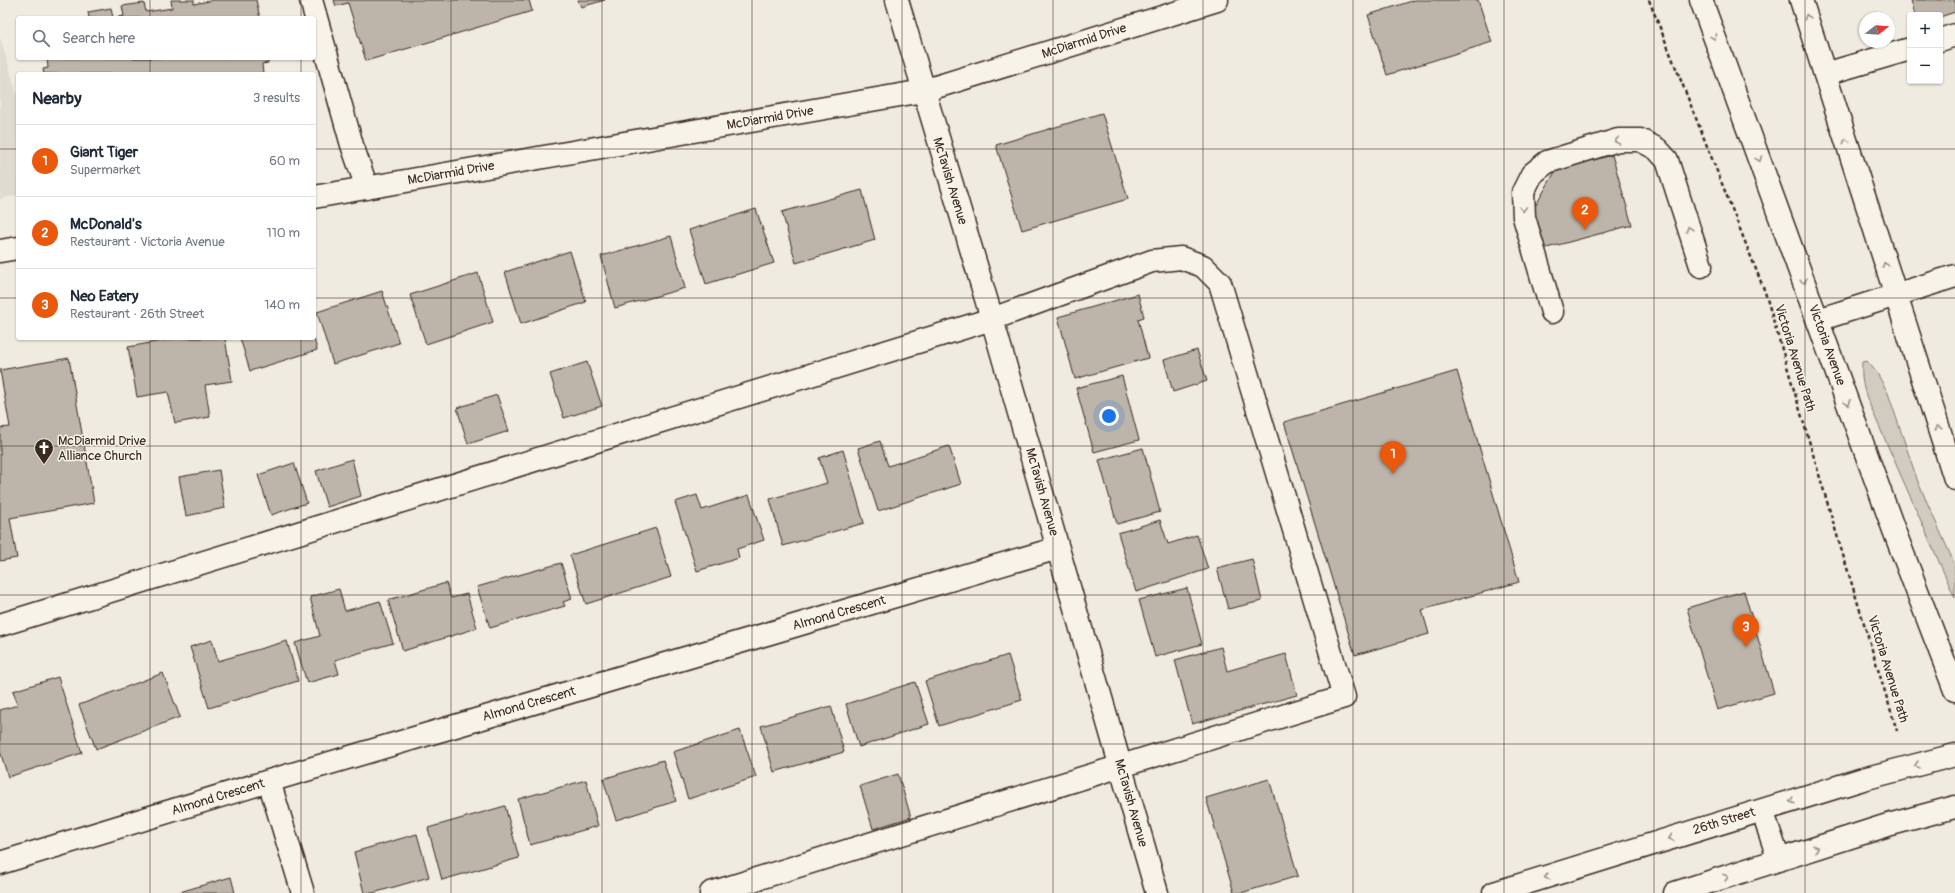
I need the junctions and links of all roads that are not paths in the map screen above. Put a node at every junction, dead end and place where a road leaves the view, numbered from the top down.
1 (311, 0) edge
2 (897, 0) edge
3 (1217, 0) edge
4 (1701, 0) edge
5 (1801, 0) edge
6 (316, 16) edge
7 (316, 18) edge
8 (1955, 35) edge
9 (1943, 39) edge
10 (1907, 50) edge
11 (1825, 74) junction
12 (923, 92) junction
13 (367, 188) junction
14 (316, 197) edge
15 (16, 248) edge
16 (0, 251) edge
17 (1701, 266) dead end
18 (1955, 276) edge
19 (1895, 295) junction
20 (1552, 312) dead end
21 (992, 319) junction
22 (1818, 320) junction
23 (1955, 479) edge
24 (1058, 548) junction
25 (0, 625) edge
26 (1955, 690) edge
27 (1955, 755) edge
28 (1120, 767) junction
29 (269, 781) junction
30 (1955, 807) edge
31 (1762, 810) junction
32 (1779, 860) junction
33 (0, 863) edge
34 (303, 893) edge
35 (712, 893) edge
36 (1157, 893) edge
37 (1494, 893) edge
38 (1675, 893) edge

1 - 6 street
2 - 12 street, McTavish Avenue
3 - 12 street, McDiarmid Drive
4 -> 22 street, Victoria Avenue
11 -> 5 street
7 - 13 street
8 - 9 street
10 - 11 street
19 -> 11 street
12 - 13 street, McDiarmid Drive
12 - 21 street, McTavish Avenue
13 - 14 street, McDiarmid Drive
15 - 16 street
17 -> 20 street
18 - 19 street
19 - 22 street
23 -> 19 street
21 - 24 street, McTavish Avenue
21 - 25 street
21 - 28 street
22 -> 26 street, Victoria Avenue
24 - 28 street, McTavish Avenue
24 - 29 street, Almond Crescent
27 -> 31 street, 26th Street
28 - 35 street
28 - 36 street, McTavish Avenue
29 - 33 street, Almond Crescent
29 - 34 street
32 -> 30 street
31 - 32 street
31 -> 37 street, 26th Street
38 -> 32 street

